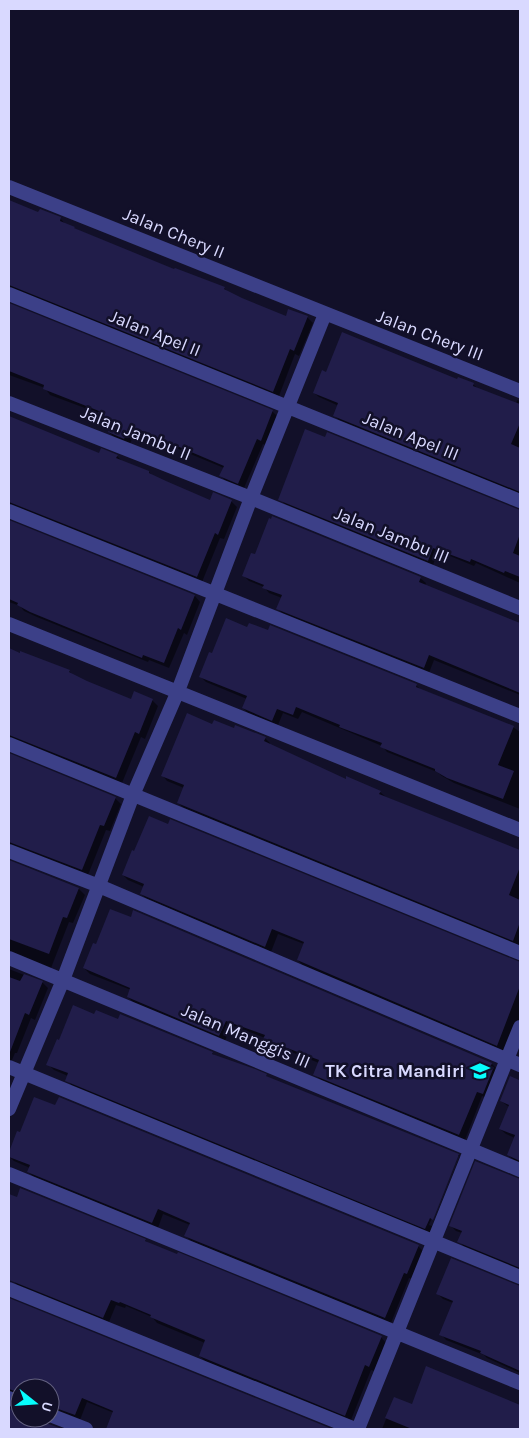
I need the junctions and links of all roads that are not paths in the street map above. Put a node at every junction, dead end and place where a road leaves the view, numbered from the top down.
1 (9, 187) edge
2 (9, 294) edge
3 (325, 314) junction
4 (520, 391) edge
5 (9, 402) edge
6 (288, 406) junction
7 (250, 498) junction
8 (520, 501) edge
9 (9, 511) edge
10 (215, 595) junction
11 (520, 608) edge
12 (9, 624) edge
13 (178, 690) junction
14 (520, 716) edge
15 (9, 744) edge
16 (133, 795) junction
17 (520, 830) edge
18 (9, 851) edge
19 (99, 886) junction
20 (520, 953) edge
21 (9, 958) edge
22 (63, 980) junction
23 (520, 1027) edge
24 (507, 1060) junction
25 (520, 1065) edge
26 (9, 1066) edge
27 (24, 1072) junction
28 (9, 1110) edge
29 (471, 1150) junction
30 (520, 1170) edge
31 (9, 1174) edge
32 (434, 1242) junction
33 (520, 1277) edge
34 (9, 1289) edge
35 (398, 1332) junction
36 (520, 1383) edge
37 (60, 1419) edge
38 (86, 1429) edge
39 (356, 1429) edge

1 - 3 street, Jalan Chery II
2 - 6 street, Jalan Apel II
3 - 4 street, Jalan Chery III
3 - 6 street
5 - 7 street, Jalan Jambu II
6 - 7 street
6 - 8 street, Jalan Apel III
7 - 10 street
7 - 11 street, Jalan Jambu III
9 - 10 street
10 - 13 street
10 - 14 street
12 - 13 street
13 - 16 street
13 - 17 street
15 - 16 street
16 - 19 street
16 - 20 street
18 - 19 street
19 - 22 street
19 - 24 street
21 - 22 street, Jalan Manggis III
22 - 27 street
22 - 29 street, Jalan Manggis III
23 - 24 street
24 - 25 street
24 - 29 street
26 - 27 street
27 - 28 street
27 - 32 street
29 - 30 street, Jalan Manggis III
29 - 32 street
31 - 35 street
32 - 33 street
32 - 35 street
34 - 39 street
35 - 36 street
35 - 39 street
37 - 38 street

